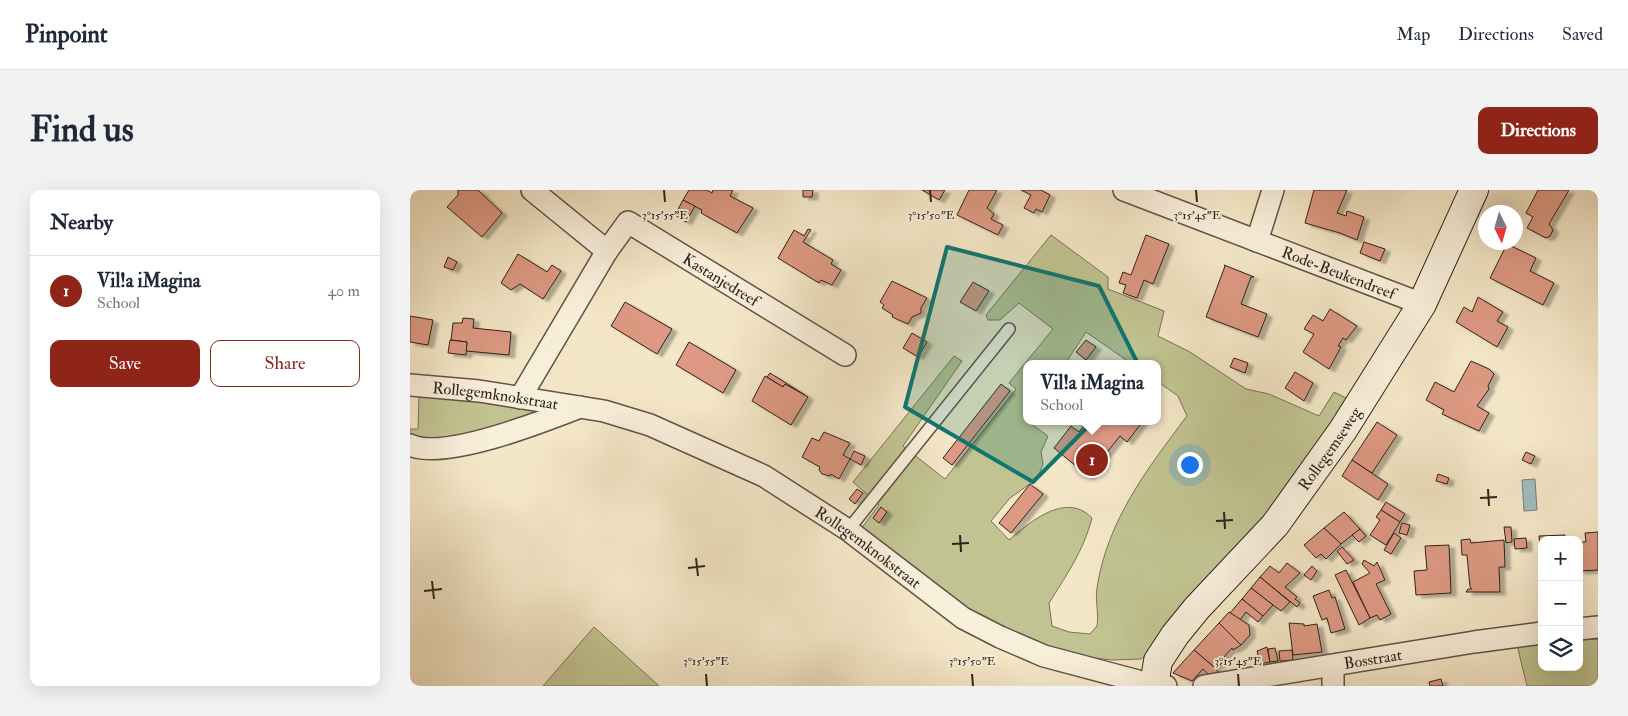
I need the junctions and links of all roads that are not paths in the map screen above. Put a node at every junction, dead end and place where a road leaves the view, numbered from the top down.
1 (532, 190) edge
2 (1124, 190) edge
3 (1273, 190) edge
4 (1474, 190) edge
5 (1257, 241) junction
6 (607, 251) junction
7 (1422, 304) junction
8 (1009, 328) dead end
9 (846, 355) dead end
10 (410, 385) edge
11 (520, 398) junction
12 (581, 407) junction
13 (410, 445) edge
14 (848, 530) junction
15 (1598, 628) edge
16 (1583, 629) edge
17 (1538, 634) edge
18 (1333, 676) edge
19 (1158, 685) edge
20 (1204, 686) edge

1 - 6 street
2 - 5 street, Rode-Beukendreef
3 - 5 street
4 - 7 street, Rollegemseweg
5 - 7 street, Rode-Beukendreef
6 - 9 street, Kastanjedreef
6 - 11 street, Kastanjedreef
7 - 19 street, Rollegemseweg
8 - 14 lane
10 - 11 street, Rollegemknokstraat
11 - 12 street, Rollegemknokstraat
12 - 13 street, Rollegemknokstraat
12 - 14 street, Rollegemknokstraat
14 - 19 street, Rollegemknokstraat
15 - 16 street
17 - 18 street, Bosstraat
18 - 20 street, Bosstraat

